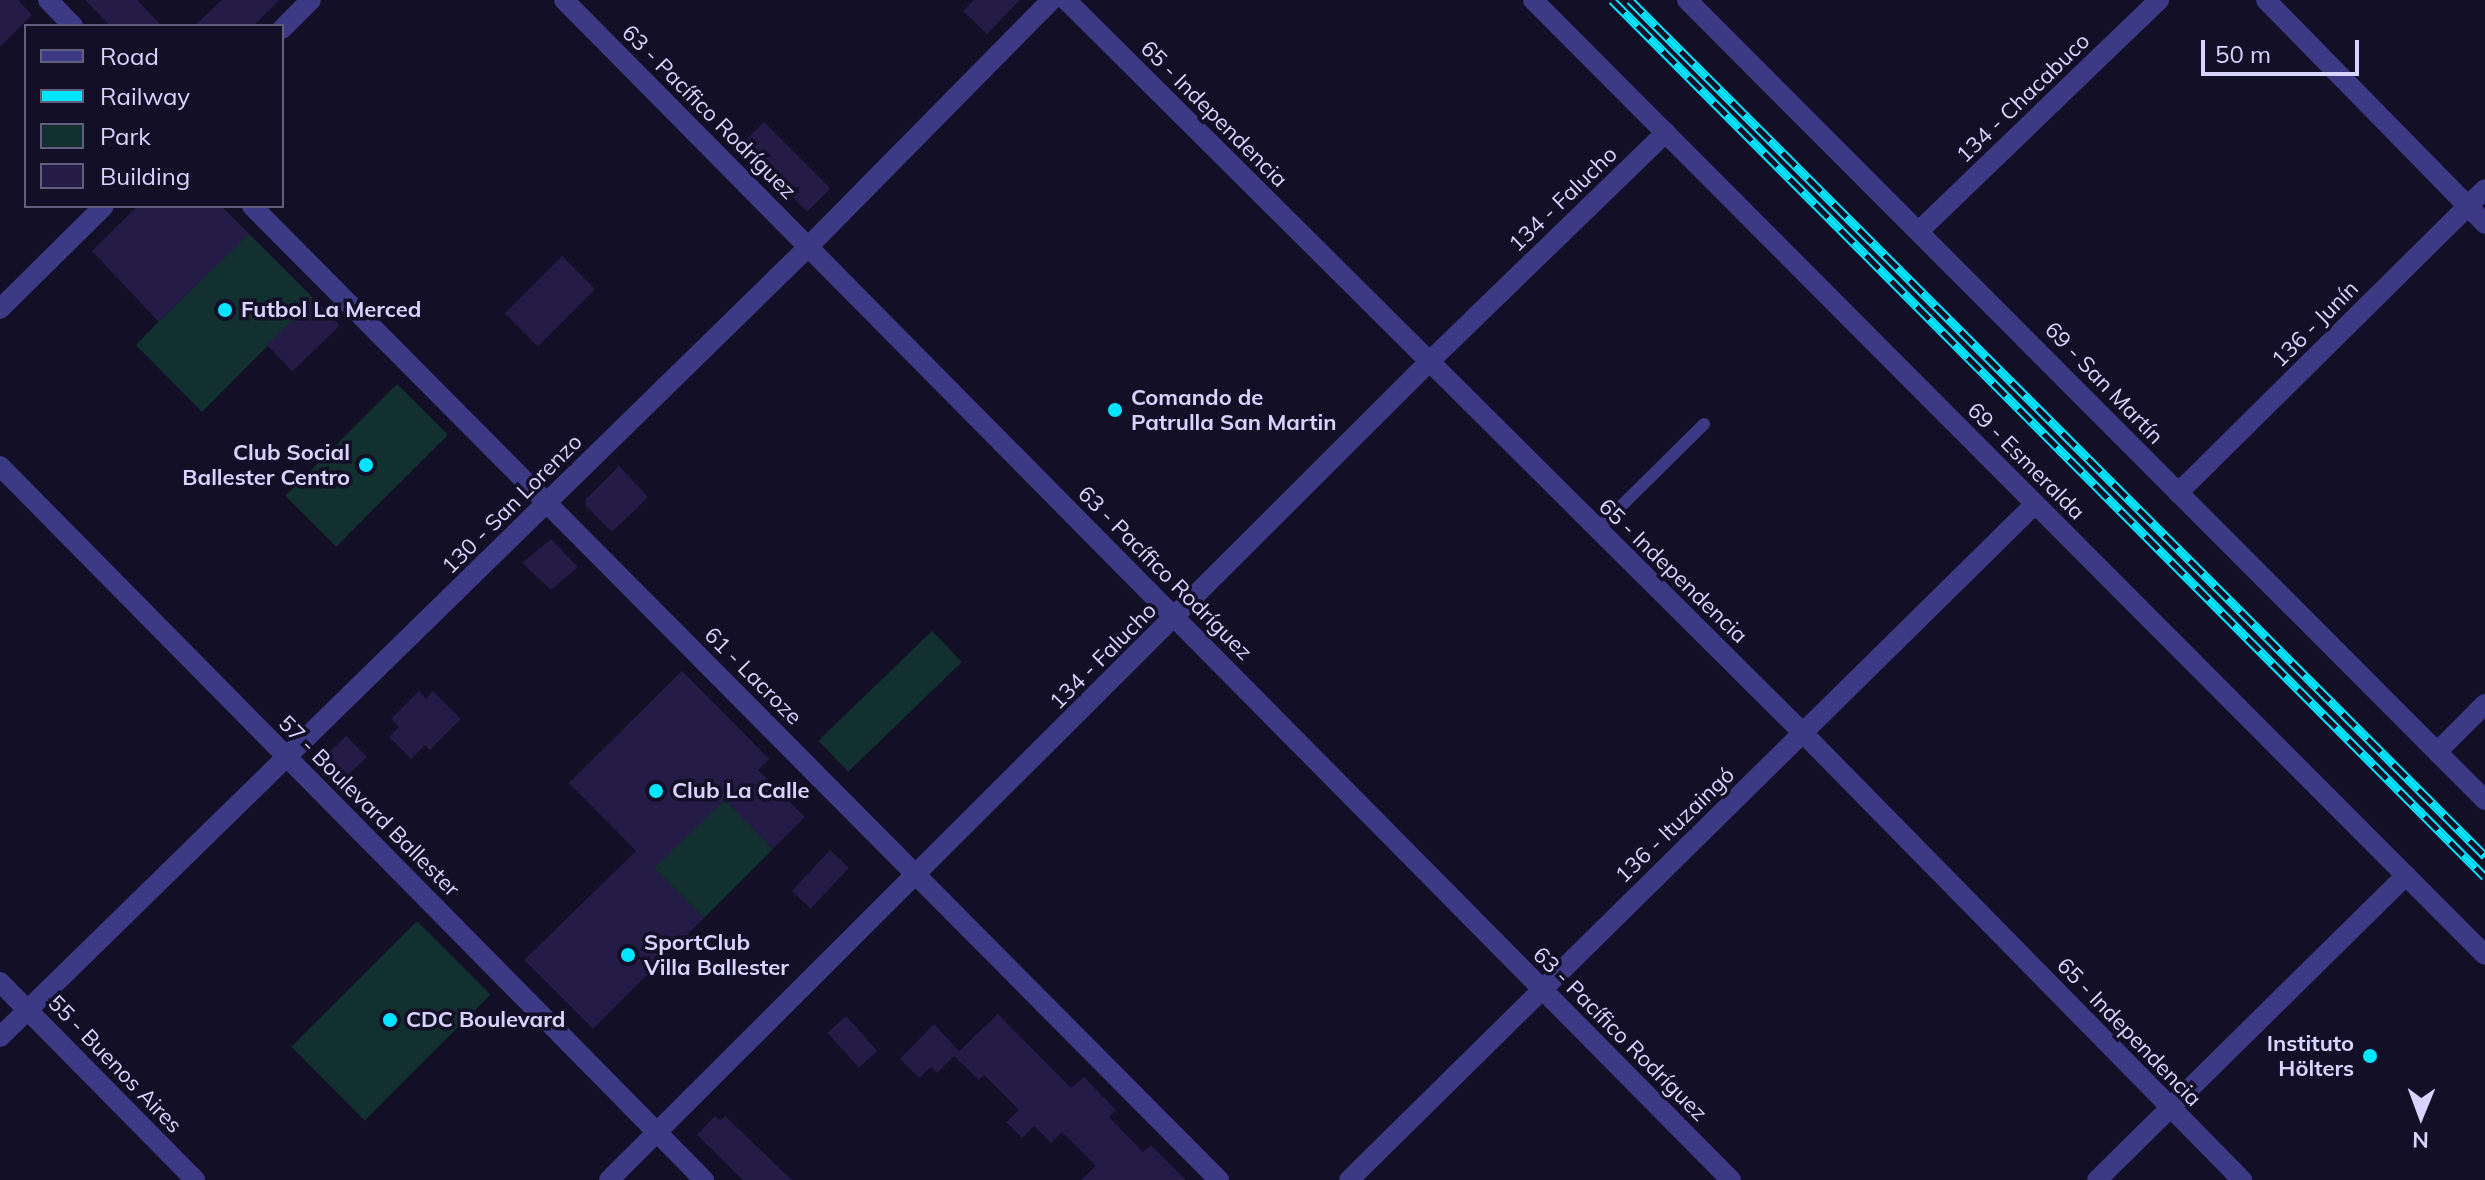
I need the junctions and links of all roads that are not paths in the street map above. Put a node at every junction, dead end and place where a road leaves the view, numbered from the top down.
1 (48, 0) edge
2 (311, 0) edge
3 (564, 0) edge
4 (1052, 0) edge
5 (1066, 0) edge
6 (1533, 0) edge
7 (1687, 0) edge
8 (2159, 0) edge
9 (2266, 0) edge
10 (71, 24) edge
11 (284, 27) edge
12 (1666, 132) junction
13 (2485, 189) edge
14 (2467, 207) junction
15 (102, 208) edge
16 (254, 208) edge
17 (2485, 224) edge
18 (1920, 230) junction
19 (808, 247) junction
20 (0, 309) edge
21 (1429, 362) junction
22 (1704, 424) dead end
23 (0, 466) edge
24 (2178, 493) junction
25 (548, 502) junction
26 (2035, 504) junction
27 (1596, 531) junction
28 (1176, 617) junction
29 (2485, 704) edge
30 (1803, 733) junction
31 (2437, 752) junction
32 (288, 758) junction
33 (2485, 800) edge
34 (2406, 875) junction
35 (917, 876) junction
36 (2485, 955) edge
37 (0, 982) edge
38 (1541, 989) junction
39 (27, 1009) junction
40 (0, 1037) edge
41 (2170, 1108) junction
42 (658, 1131) junction
43 (195, 1180) edge
44 (609, 1180) edge
45 (704, 1180) edge
46 (1219, 1180) edge
47 (1349, 1180) edge
48 (1731, 1180) edge
49 (2097, 1180) edge
50 (2242, 1180) edge

1 - 10 street
2 - 11 street
3 - 19 street, 63 - Pacífico Rodríguez
4 - 19 street, 130 - San Lorenzo
5 - 21 street, 65 - Independencia
6 - 12 street, 69 - Esmeralda
7 - 18 street, 69 - San Martín
8 - 18 street, 134 - Chacabuco
9 - 14 street
12 - 21 street, 134 - Falucho
12 - 26 street, 69 - Esmeralda
13 - 14 street, 136 - Junín
14 - 17 street
14 - 24 street, 136 - Junín
15 - 20 street
16 - 25 street, 61 - Lacroze
18 - 24 street, 69 - San Martín
19 - 25 street, 130 - San Lorenzo
19 - 28 street, 63 - Pacífico Rodríguez
21 - 27 street, 65 - Independencia
21 - 28 street, 134 - Falucho
22 - 27 lane
23 - 32 street, 57 - Boulevard Ballester
24 - 31 street, 69 - San Martín
25 - 32 street, 130 - San Lorenzo
25 - 35 street, 61 - Lacroze
26 - 30 street, 136 - Ituzaingó
26 - 34 street, 69 - Esmeralda
27 - 30 street, 65 - Independencia
28 - 35 street, 134 - Falucho
28 - 38 street, 63 - Pacífico Rodríguez
29 - 31 street
30 - 38 street, 136 - Ituzaingó
30 - 41 street, 65 - Independencia
31 - 33 street, 69 - San Martín
32 - 39 street, 130 - San Lorenzo
32 - 42 street, 57 - Boulevard Ballester
34 - 36 street, 69 - Esmeralda
34 - 41 street
35 - 42 street, 134 - Falucho
35 - 46 street, 61 - Lacroze
37 - 39 street, 55 - Buenos Aires
38 - 47 street, 136 - Ituzaingó
38 - 48 street, 63 - Pacífico Rodríguez
39 - 40 street, 130 - San Lorenzo
39 - 43 street, 55 - Buenos Aires
41 - 49 street
41 - 50 street, 65 - Independencia
42 - 44 street, 134 - Falucho
42 - 45 street, 57 - Boulevard Ballester

